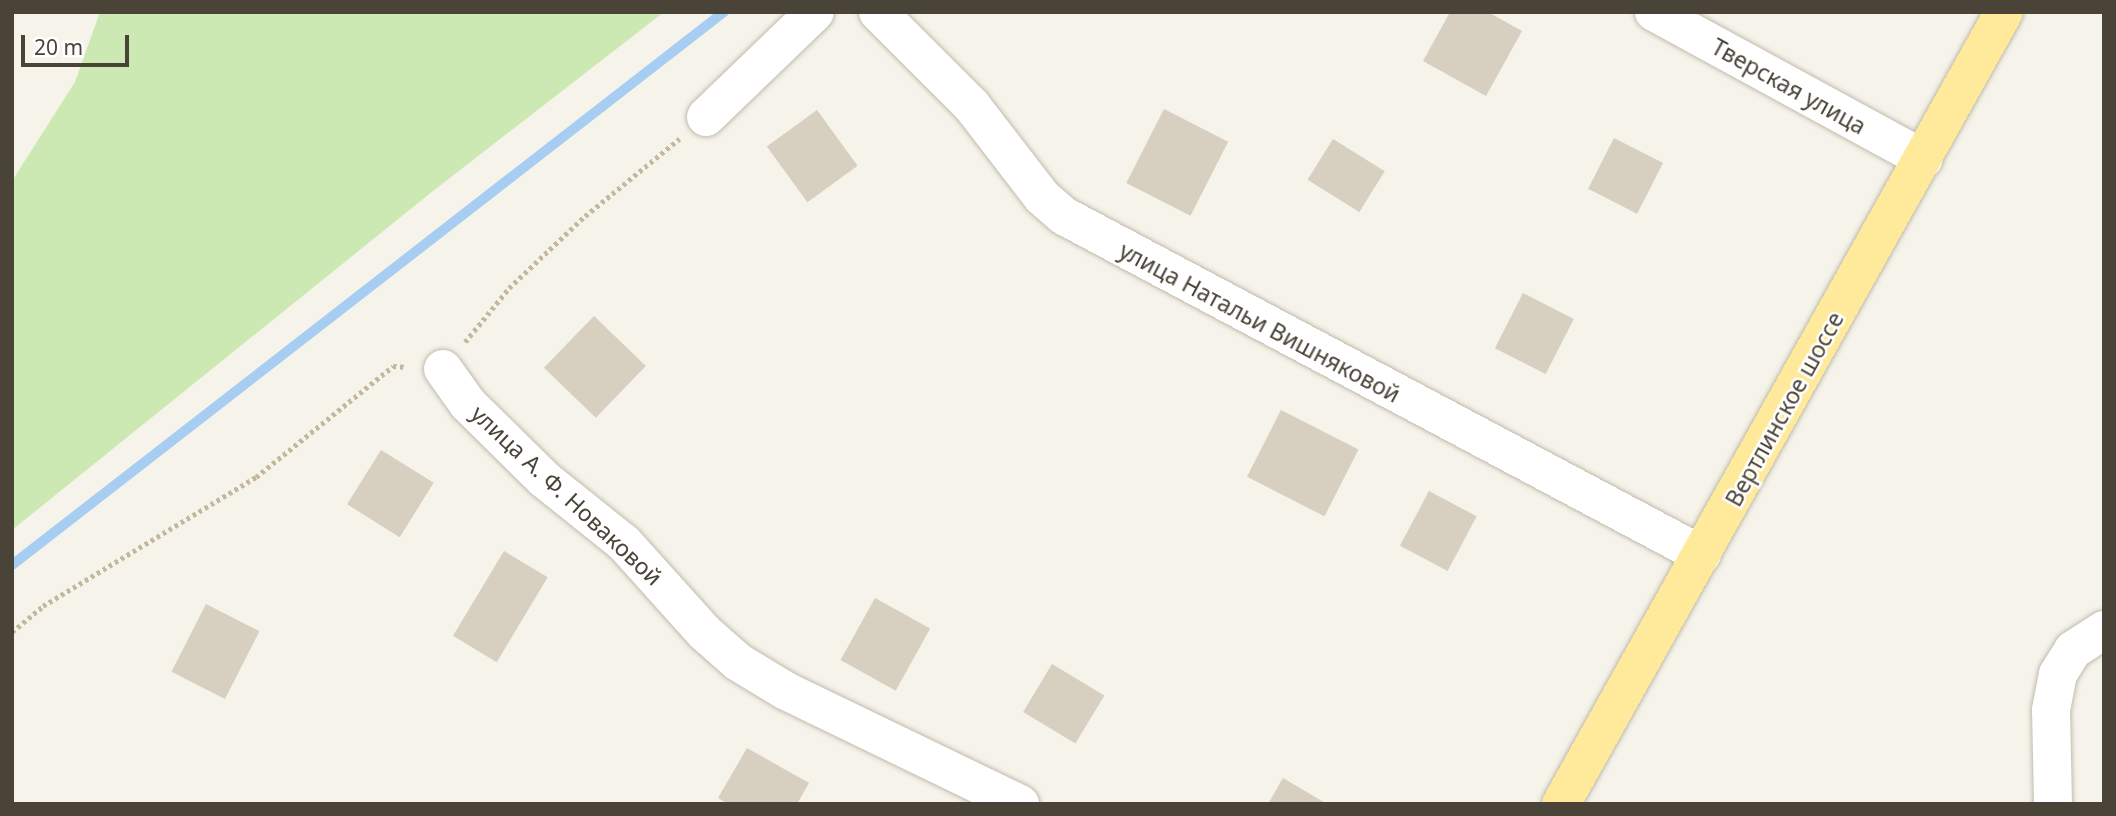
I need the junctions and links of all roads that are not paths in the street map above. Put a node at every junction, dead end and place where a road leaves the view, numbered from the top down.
1 (815, 12) edge
2 (878, 12) edge
3 (1654, 12) edge
4 (2004, 12) edge
5 (706, 117) road end
6 (1924, 159) junction
7 (443, 369) road end
8 (1702, 555) junction
9 (2104, 630) edge
10 (1020, 804) edge
11 (1561, 804) edge
12 (2053, 804) edge

1 - 5 street
2 - 8 street, улица Натальи Вишняковой
3 - 6 street, Тверская улица
4 - 6 main road, Вертлинское шоссе
6 - 8 main road, Вертлинское шоссе
7 - 10 street, улица А. Ф. Новаковой
8 - 11 main road, Вертлинское шоссе
9 - 12 street

